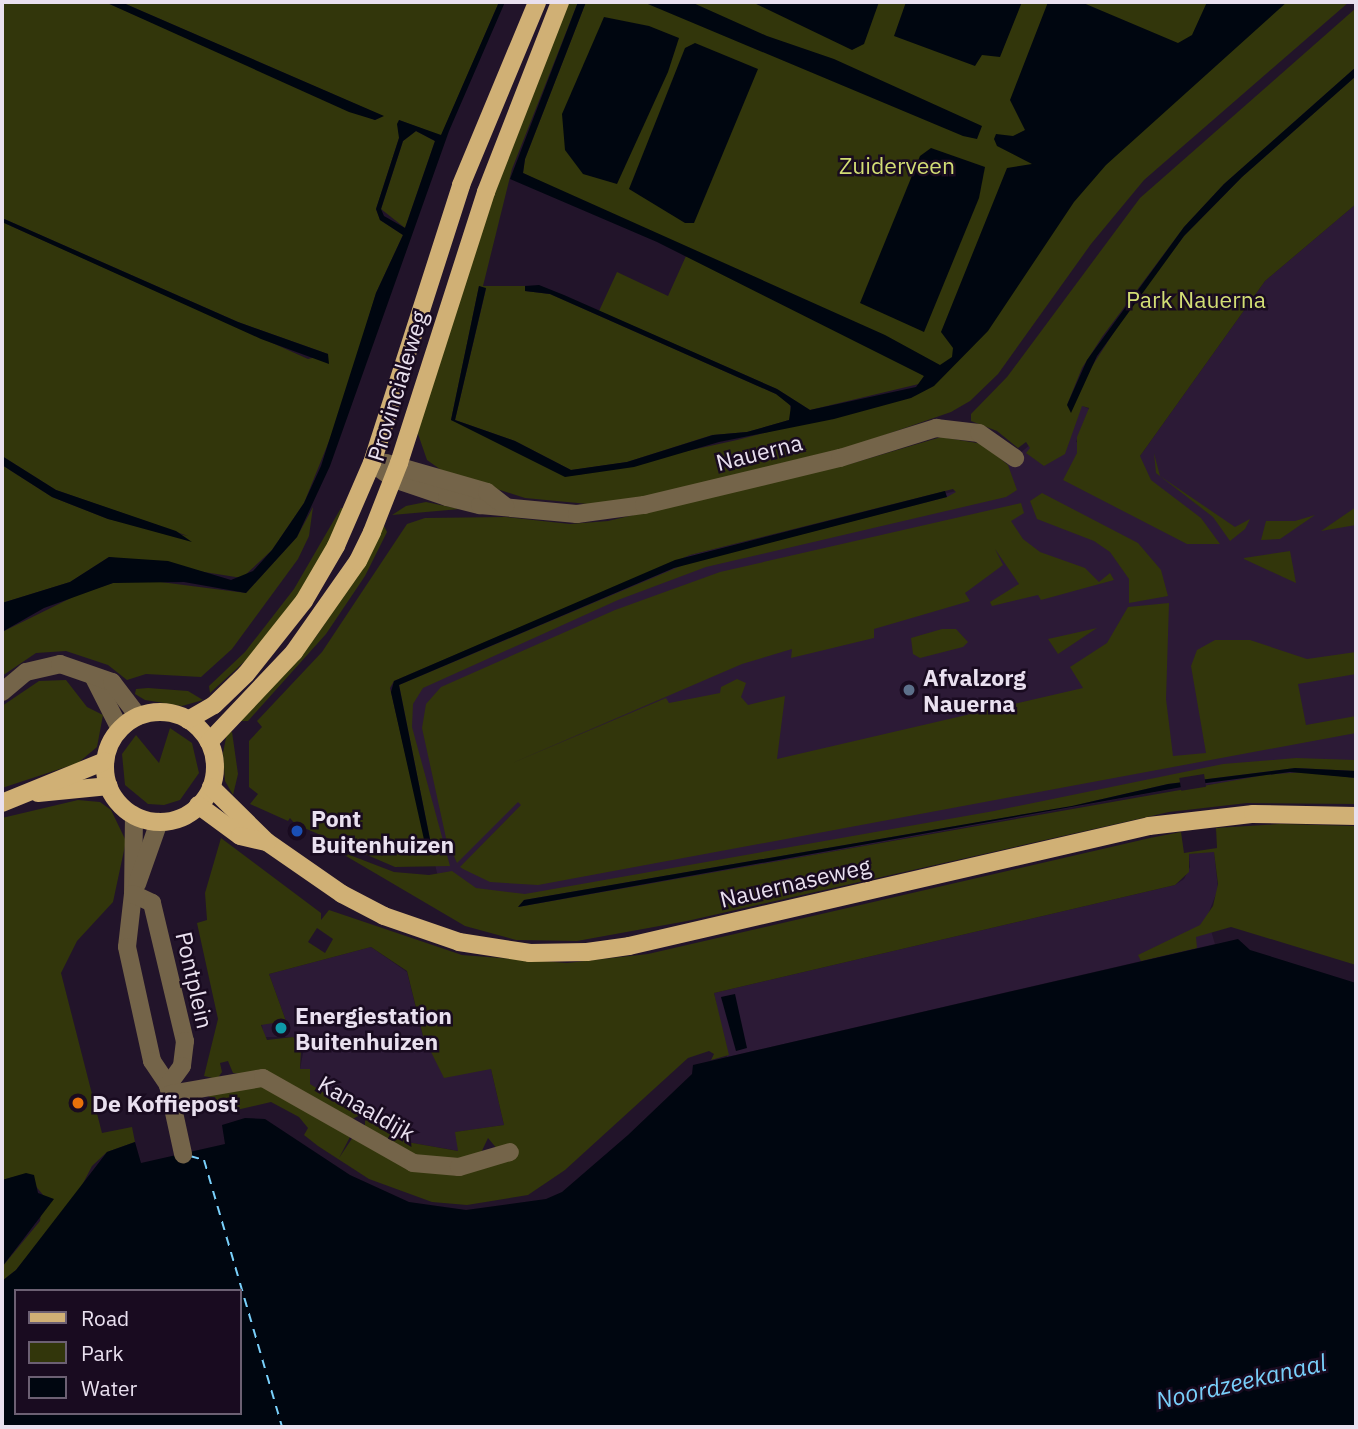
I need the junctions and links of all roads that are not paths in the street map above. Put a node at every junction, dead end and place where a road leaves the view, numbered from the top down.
1 (537, 2) edge
2 (560, 2) edge
3 (1015, 458) dead end
4 (372, 463) junction
5 (396, 471) junction
6 (93, 676) junction
7 (2, 692) edge
8 (138, 716) junction
9 (188, 720) junction
10 (120, 729) junction
11 (209, 742) junction
12 (105, 761) junction
13 (109, 786) junction
14 (211, 787) junction
15 (31, 793) junction
16 (2, 803) edge
17 (198, 805) junction
18 (134, 816) junction
19 (1356, 816) edge
20 (159, 822) junction
21 (267, 842) junction
22 (133, 894) junction
23 (169, 1089) junction
24 (510, 1152) dead end
25 (183, 1154) dead end

1 - 4 main road, Provincialeweg
2 - 5 main road, Provincialeweg
3 - 5 street, Nauerna
4 - 5 street, Nauerna
4 - 9 main road, Provincialeweg
5 - 11 main road, Provincialeweg
6 - 7 street
6 - 8 street
6 - 10 street
8 - 9 main road
8 - 10 main road
9 - 11 main road
10 - 12 main road
11 - 14 main road
12 - 13 main road
12 - 15 main road
13 - 15 main road
13 - 18 main road
14 - 17 main road
14 - 21 main road, Nauernaseweg
15 - 16 main road
17 - 20 main road
17 - 21 main road, Nauernaseweg
18 - 20 main road
18 - 22 street
19 - 21 main road, Nauernaseweg
20 - 22 street
22 - 23 street
22 - 23 street, Pontplein
23 - 24 street, Kanaaldijk
23 - 25 street

